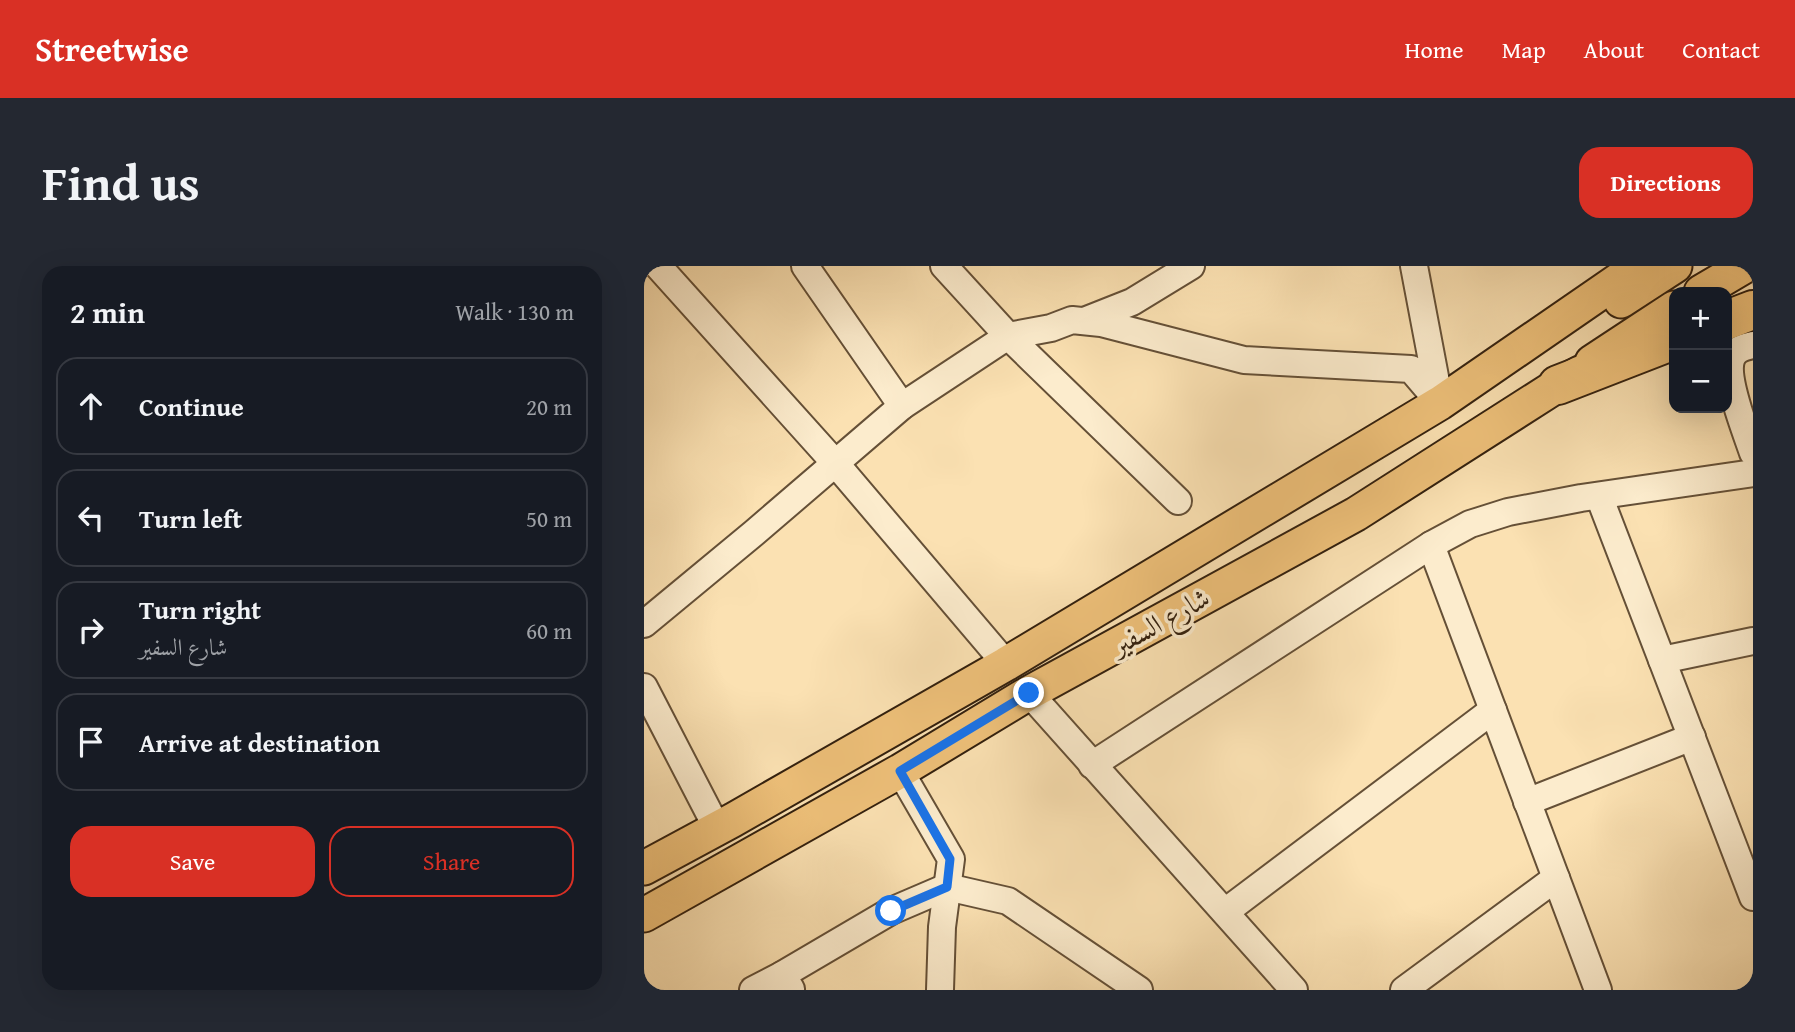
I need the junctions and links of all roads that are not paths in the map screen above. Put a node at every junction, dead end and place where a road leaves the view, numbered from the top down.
1 (658, 266) edge
2 (804, 266) edge
3 (944, 266) edge
4 (1191, 266) edge
5 (1414, 266) edge
6 (1639, 266) edge
7 (1675, 266) edge
8 (1745, 266) edge
9 (1753, 281) edge
10 (1709, 287) edge
11 (1732, 292) edge
12 (1753, 310) edge
13 (1669, 311) edge
14 (1732, 318) edge
15 (1084, 321) junction
16 (1669, 326) edge
17 (1008, 336) junction
18 (1669, 342) edge
19 (1753, 345) edge
20 (1517, 348) junction
21 (1558, 385) junction
22 (1440, 403) junction
23 (902, 406) junction
24 (1753, 453) edge
25 (836, 464) junction
26 (1753, 473) edge
27 (1599, 496) junction
28 (1178, 500) dead end
29 (1431, 545) junction
30 (644, 624) edge
31 (1753, 641) edge
32 (1662, 660) junction
33 (1006, 664) junction
34 (644, 687) edge
35 (1029, 693) junction
36 (1493, 710) junction
37 (1692, 737) junction
38 (1092, 765) junction
39 (900, 771) junction
40 (1527, 802) junction
41 (717, 828) junction
42 (644, 868) edge
43 (1556, 878) junction
44 (947, 887) junction
45 (1753, 897) edge
46 (1225, 912) junction
47 (644, 915) edge
48 (787, 982) edge
49 (753, 990) edge
50 (940, 990) edge
51 (1139, 990) edge
52 (1294, 990) edge
53 (1404, 990) edge
54 (1598, 990) edge

1 - 25 street
2 - 23 street
3 - 17 street
4 - 15 street
5 - 22 street
6 - 20 main road, شارع السفير
7 - 20 main road
8 - 10 main road
9 - 11 main road
12 - 14 highway
13 - 21 main road
15 - 17 street
15 - 22 street
16 - 21 main road, شارع السفير
17 - 23 street
17 - 28 street
18 - 21 highway
19 - 24 street
20 - 22 main road, شارع السفير
21 - 35 main road, شارع السفير
22 - 33 main road, شارع السفير
23 - 25 street
25 - 30 street
25 - 33 street
26 - 27 street
27 - 29 street
27 - 32 street
29 - 36 street
29 - 38 street
31 - 32 street
32 - 37 street
33 - 41 main road, شارع السفير
34 - 41 street
35 - 38 street
35 - 39 main road, شارع السفير
36 - 40 street
36 - 46 street
37 - 40 street
37 - 45 street
38 - 46 street
39 - 44 street
39 - 47 main road, شارع السفير
40 - 43 street
41 - 42 main road, شارع السفير
43 - 53 street
43 - 54 street
44 - 48 street
44 - 50 street
44 - 51 street
46 - 52 street
48 - 49 street

